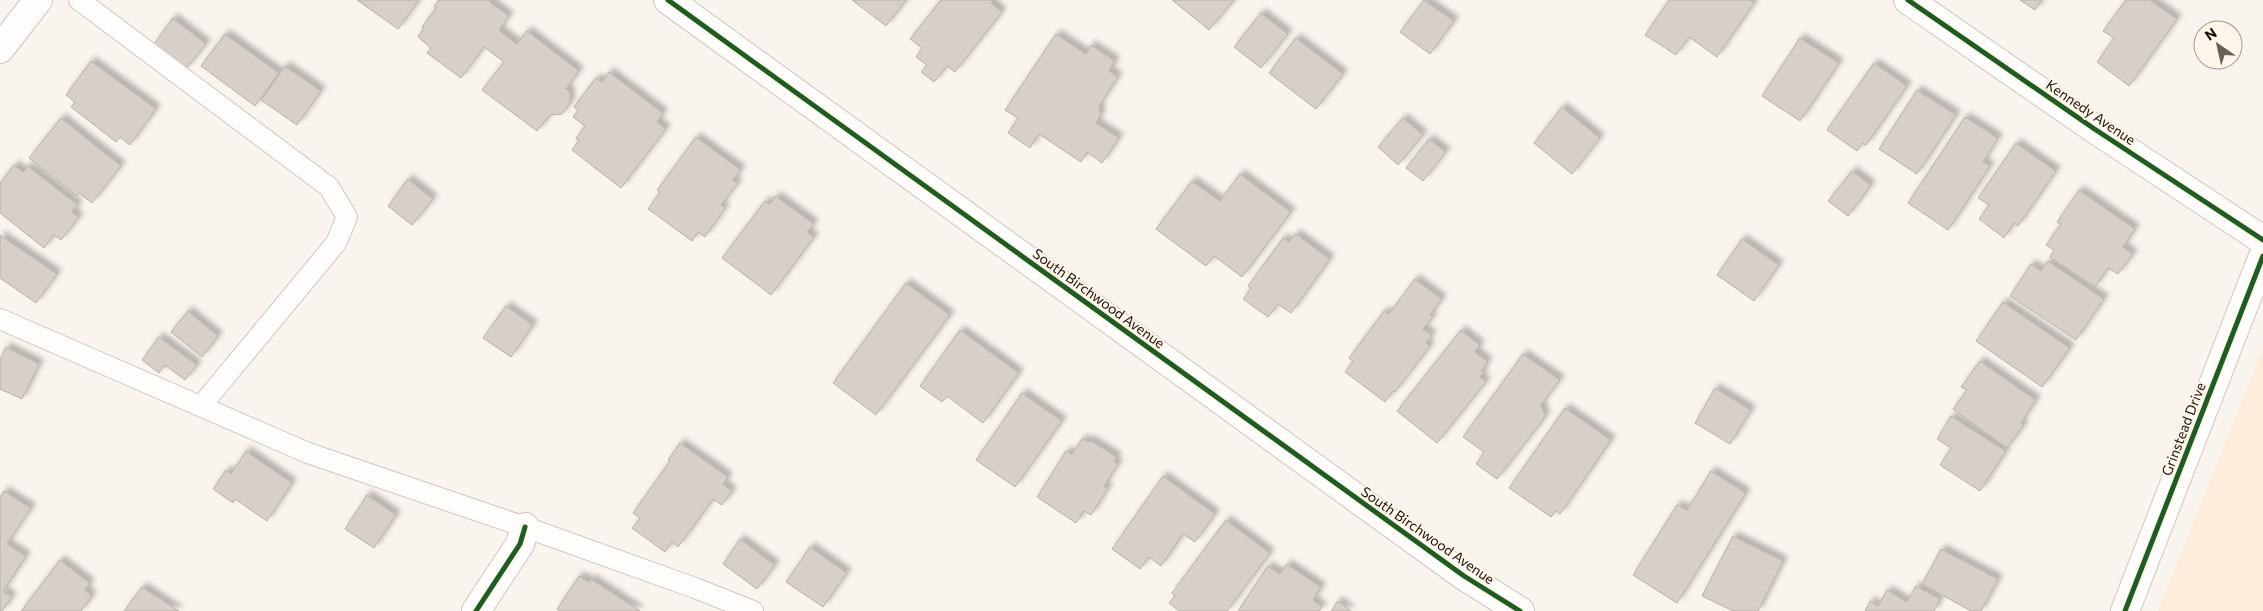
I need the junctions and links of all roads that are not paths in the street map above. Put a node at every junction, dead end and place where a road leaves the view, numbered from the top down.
1 (38, 0) edge
2 (79, 0) edge
3 (668, 0) edge
4 (1908, 0) edge
5 (0, 49) edge
6 (2263, 240) edge
7 (2263, 256) edge
8 (0, 319) edge
9 (201, 406) junction
10 (525, 527) junction
11 (476, 611) edge
12 (753, 611) edge
13 (1520, 611) edge
14 (2125, 611) edge

1 - 5 street
2 - 9 lane
3 - 13 street, South Birchwood Avenue
4 - 6 street, Kennedy Avenue
7 - 14 street, Grinstead Drive
8 - 9 lane
9 - 10 lane
10 - 11 street
10 - 12 lane

